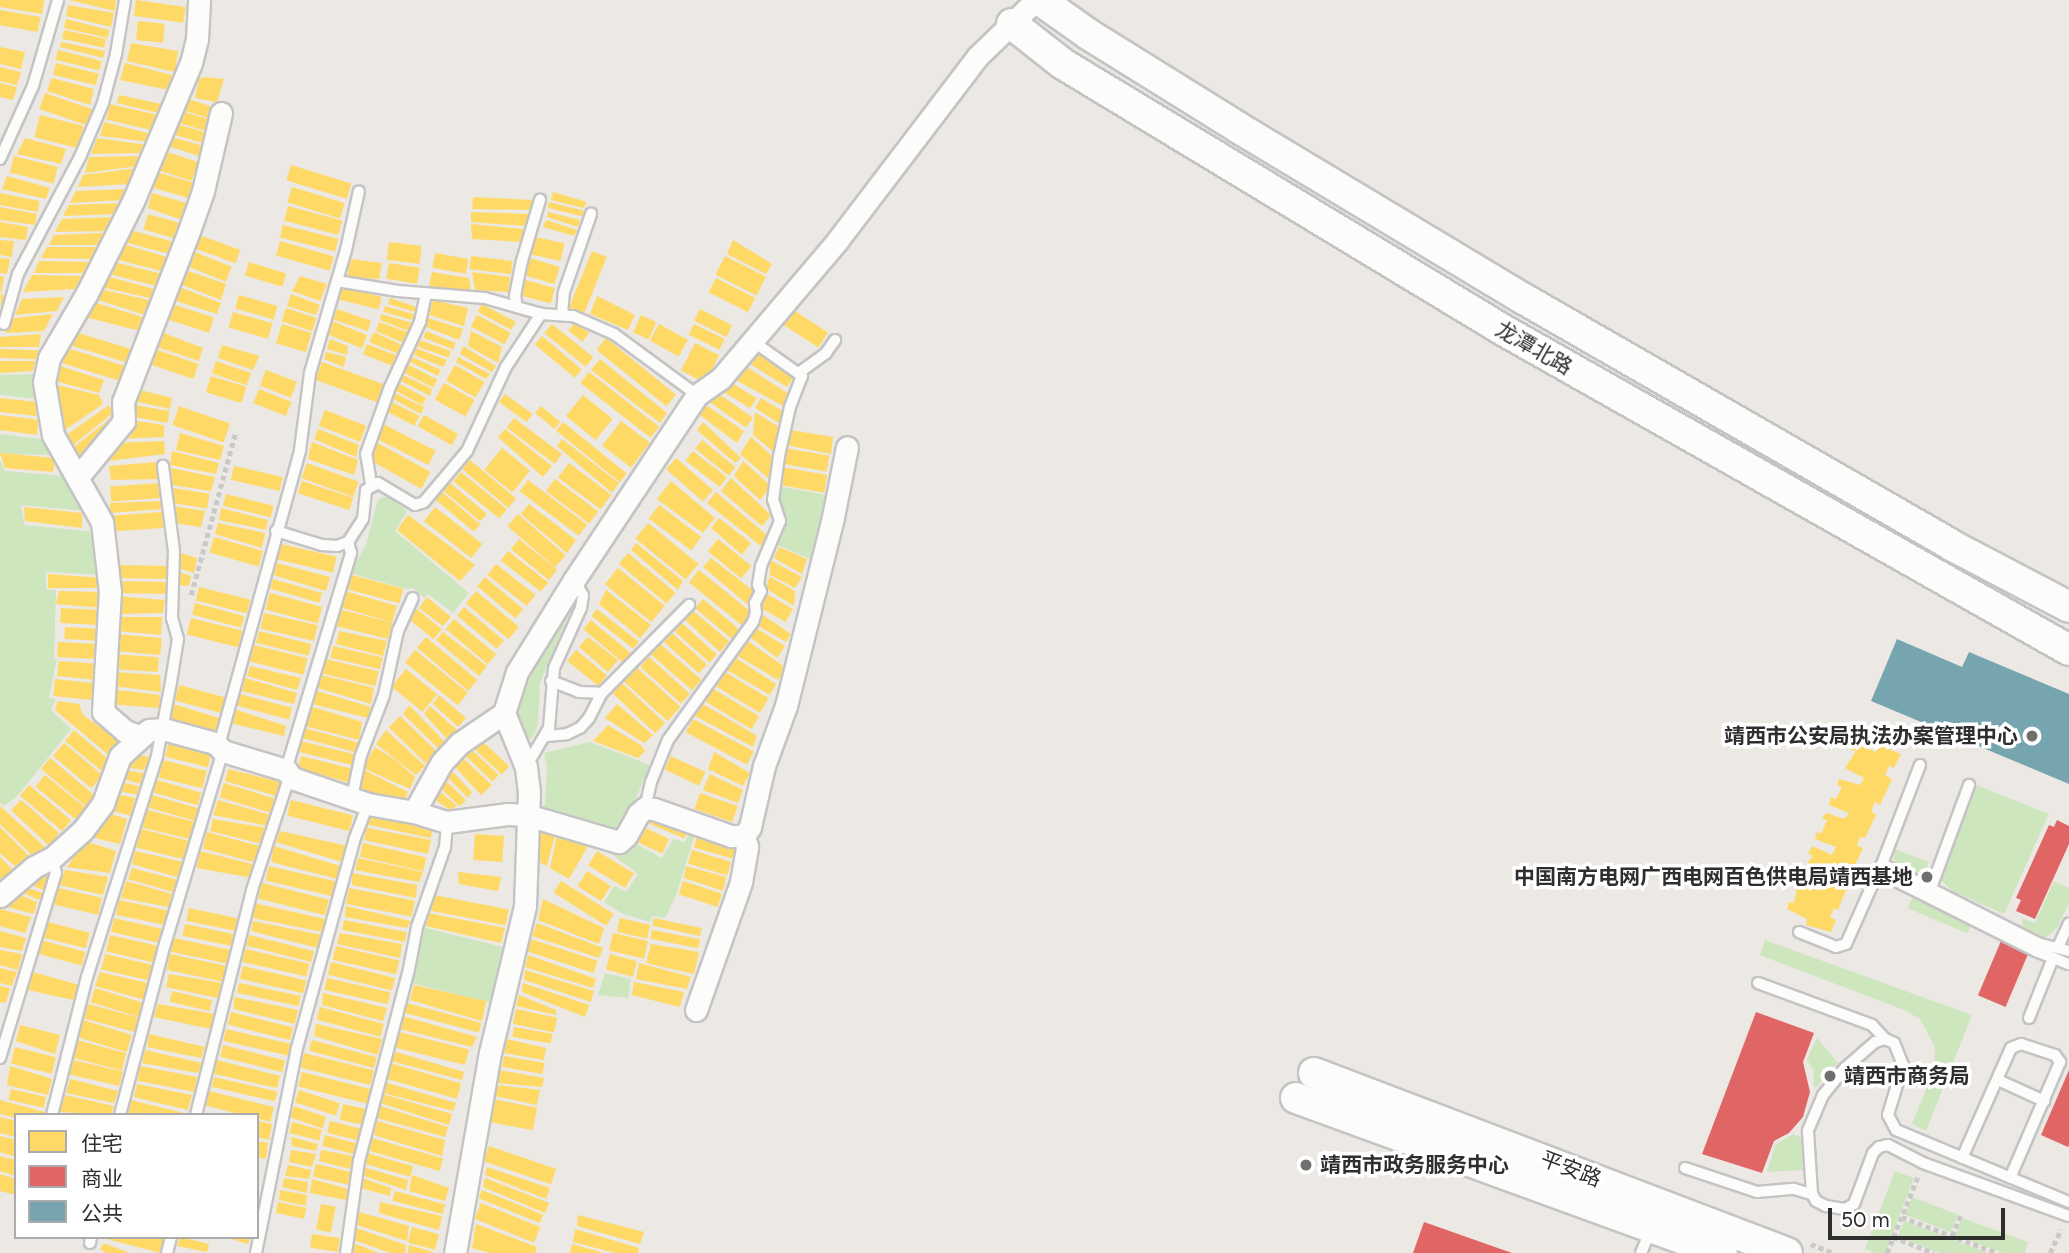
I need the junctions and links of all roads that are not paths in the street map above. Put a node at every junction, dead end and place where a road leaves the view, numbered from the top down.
1 (58, 0) edge
2 (125, 0) edge
3 (200, 0) edge
4 (1038, 0) edge
5 (1013, 24) junction
6 (221, 113) dead end
7 (0, 159) edge
8 (359, 191) dead end
9 (540, 201) dead end
10 (591, 214) dead end
11 (337, 281) junction
12 (426, 294) junction
13 (517, 307) junction
14 (562, 313) junction
15 (541, 314) junction
16 (4, 324) dead end
17 (751, 340) junction
18 (835, 340) dead end
19 (800, 372) junction
20 (697, 395) junction
21 (847, 447) dead end
22 (163, 466) dead end
23 (77, 478) junction
24 (371, 485) junction
25 (276, 531) junction
26 (348, 542) junction
27 (574, 580) junction
28 (413, 598) dead end
29 (688, 605) dead end
30 (2069, 607) edge
31 (2069, 650) edge
32 (551, 681) junction
33 (602, 693) junction
34 (504, 713) junction
35 (163, 729) junction
36 (140, 736) junction
37 (546, 736) junction
38 (221, 748) junction
39 (1920, 765) dead end
40 (526, 767) junction
41 (289, 774) junction
42 (1969, 785) dead end
43 (360, 801) junction
44 (645, 808) junction
45 (414, 812) junction
46 (527, 815) junction
47 (447, 822) junction
48 (744, 836) junction
49 (52, 858) junction
50 (1880, 868) junction
51 (1931, 888) junction
52 (0, 896) edge
53 (2069, 923) edge
54 (1799, 932) dead end
55 (2064, 949) edge
56 (2053, 958) junction
57 (2069, 964) edge
58 (1758, 983) dead end
59 (696, 1010) dead end
60 (2029, 1018) dead end
61 (1885, 1039) junction
62 (0, 1058) edge
63 (1314, 1073) dead end
64 (1998, 1080) junction
65 (1296, 1098) dead end
66 (2044, 1101) junction
67 (53, 1113) edge
68 (121, 1113) edge
69 (196, 1113) edge
70 (1962, 1158) junction
71 (1685, 1168) dead end
72 (2010, 1178) junction
73 (1812, 1194) junction
74 (2069, 1202) edge
75 (2069, 1216) edge
76 (1652, 1228) edge
77 (259, 1238) edge
78 (346, 1253) edge
79 (455, 1253) edge
80 (1722, 1253) edge
81 (1787, 1253) edge

1 - 7 lane
2 - 16 lane
3 - 23 street
4 - 5 street
4 - 30 main road, 龙潭北路
5 - 17 street
5 - 31 main road, 龙潭北路
6 - 23 street
8 - 11 lane
9 - 13 lane
10 - 14 lane
11 - 12 lane
11 - 25 lane
12 - 13 lane
12 - 24 lane
13 - 15 lane
14 - 15 lane
14 - 20 lane
15 - 24 lane
17 - 19 lane
17 - 20 street
18 - 19 lane
19 - 44 lane
20 - 27 street
21 - 48 street
22 - 35 lane
23 - 36 street
24 - 26 lane
25 - 26 lane
25 - 38 lane
26 - 41 lane
27 - 32 lane
27 - 34 street
28 - 43 lane
29 - 33 lane
32 - 33 lane
32 - 37 lane
33 - 37 lane
34 - 40 street
34 - 45 street
35 - 36 street
35 - 38 street
35 - 67 lane
36 - 49 street
37 - 40 lane
38 - 41 street
38 - 68 lane
39 - 50 lane
40 - 46 street
41 - 43 street
41 - 69 lane
42 - 51 lane
43 - 45 street
43 - 77 lane
44 - 46 street
44 - 48 street
45 - 47 street
46 - 47 street
46 - 79 street
47 - 78 lane
48 - 59 street
49 - 52 street
49 - 62 lane
50 - 51 lane
50 - 54 lane
50 - 56 lane
51 - 55 lane
53 - 55 lane
56 - 57 lane
56 - 60 lane
58 - 61 lane
61 - 70 lane
61 - 73 lane
63 - 76 main road, 平安路
64 - 66 lane
64 - 66 lane
64 - 70 lane
65 - 76 main road, 平安路
66 - 72 lane
70 - 72 lane
71 - 73 lane
72 - 74 lane
73 - 75 lane
76 - 80 main road, 平安路
76 - 81 main road, 平安路

